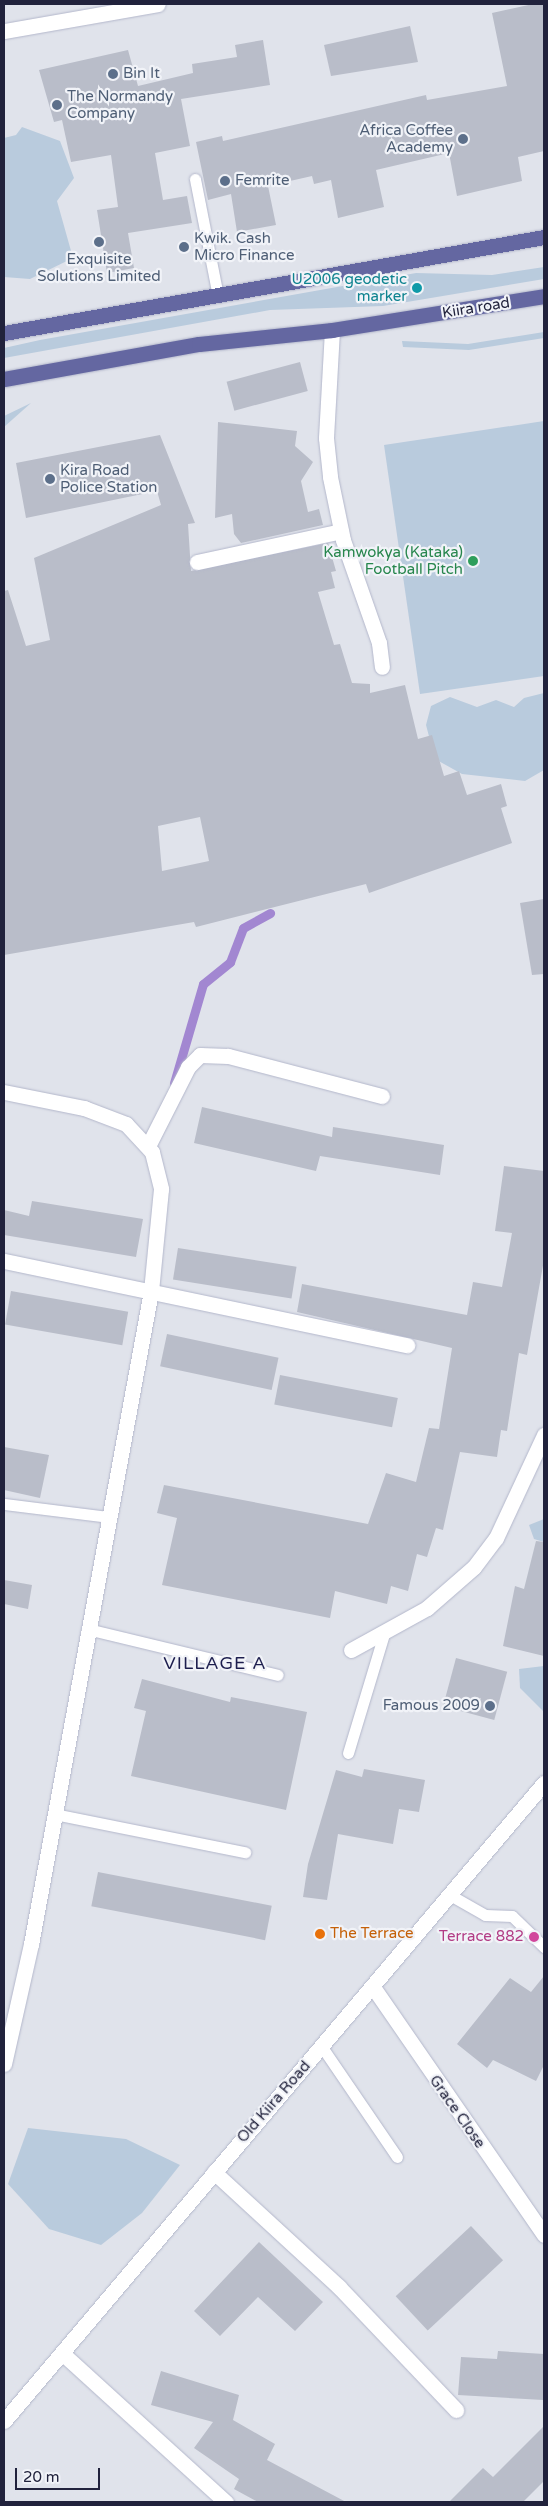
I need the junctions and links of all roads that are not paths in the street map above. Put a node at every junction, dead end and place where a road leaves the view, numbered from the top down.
1 (158, 4) edge
2 (4, 31) edge
3 (195, 179) dead end
4 (544, 237) edge
5 (218, 296) junction
6 (544, 296) edge
7 (332, 330) junction
8 (4, 333) edge
9 (4, 380) edge
10 (342, 531) junction
11 (197, 562) dead end
12 (382, 668) dead end
13 (4, 1092) edge
14 (382, 1096) dead end
15 (148, 1146) junction
16 (4, 1261) edge
17 (151, 1291) junction
18 (408, 1346) dead end
19 (544, 1435) edge
20 (4, 1504) edge
21 (108, 1517) junction
22 (88, 1629) junction
23 (384, 1634) junction
24 (351, 1650) dead end
25 (278, 1675) dead end
26 (348, 1753) dead end
27 (544, 1783) edge
28 (54, 1814) junction
29 (245, 1852) dead end
30 (450, 1895) junction
31 (544, 1947) edge
32 (373, 1987) junction
33 (322, 2047) junction
34 (4, 2064) edge
35 (396, 2157) dead end
36 (214, 2172) junction
37 (544, 2235) edge
38 (62, 2353) junction
39 (456, 2410) dead end
40 (4, 2421) edge
41 (226, 2502) edge

1 - 2 street
3 - 5 lane
4 - 5 main road
5 - 8 main road
6 - 7 main road, Kiira road
7 - 9 main road, Kiira road
7 - 10 street
10 - 11 street
10 - 12 street
13 - 15 street
14 - 15 street
15 - 17 street
16 - 17 street
17 - 18 street
17 - 21 street
19 - 23 street
20 - 21 lane
21 - 22 street
22 - 25 lane
22 - 28 street
23 - 24 street
23 - 26 lane
27 - 30 street, Old Kiira Road
28 - 29 lane
28 - 34 street
30 - 31 lane
30 - 32 street, Old Kiira Road
32 - 33 street, Old Kiira Road
32 - 37 street, Grace Close
33 - 35 lane
33 - 36 street, Old Kiira Road
36 - 38 street, Old Kiira Road
36 - 39 street
38 - 40 street, Old Kiira Road
38 - 41 street

